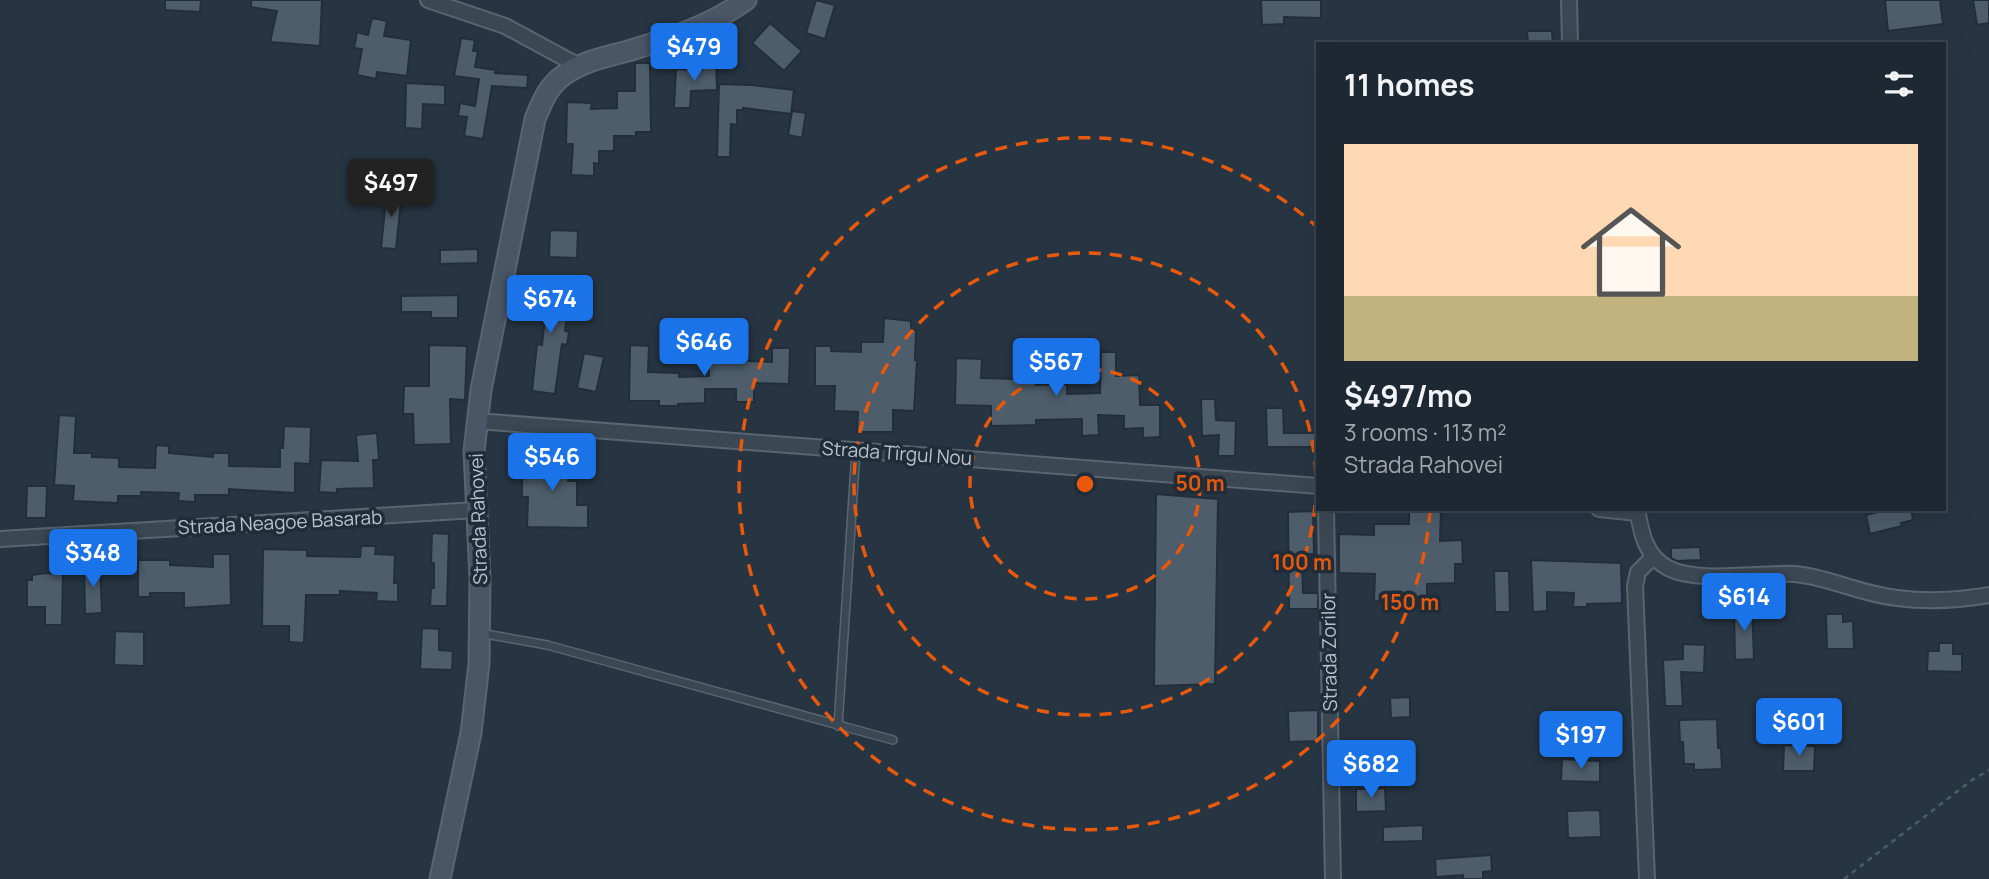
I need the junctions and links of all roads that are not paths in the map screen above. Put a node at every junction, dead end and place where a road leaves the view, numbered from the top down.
1 (428, 0) edge
2 (746, 0) edge
3 (1569, 0) edge
4 (1570, 42) edge
5 (579, 65) junction
6 (477, 421) junction
7 (856, 450) junction
8 (1316, 486) edge
9 (476, 510) junction
10 (1326, 511) edge
11 (1637, 511) edge
12 (0, 538) edge
13 (1653, 557) junction
14 (1989, 594) edge
15 (480, 632) junction
16 (838, 726) junction
17 (893, 740) dead end
18 (440, 879) edge
19 (1333, 879) edge
20 (1647, 879) edge

1 - 5 street
2 - 5 main road, Strada Rahovei
3 - 4 street
5 - 6 main road, Strada Rahovei
6 - 7 street, Strada Tîrgul Nou
6 - 9 main road, Strada Rahovei
7 - 8 street, Strada Tîrgul Nou
7 - 16 lane
9 - 12 street, Strada Neagoe Basarab
9 - 15 main road, Strada Rahovei
10 - 19 street, Strada Zorilor
11 - 13 street
13 - 14 street
13 - 20 street
15 - 16 lane
15 - 18 main road, Strada Rahovei
16 - 17 lane

